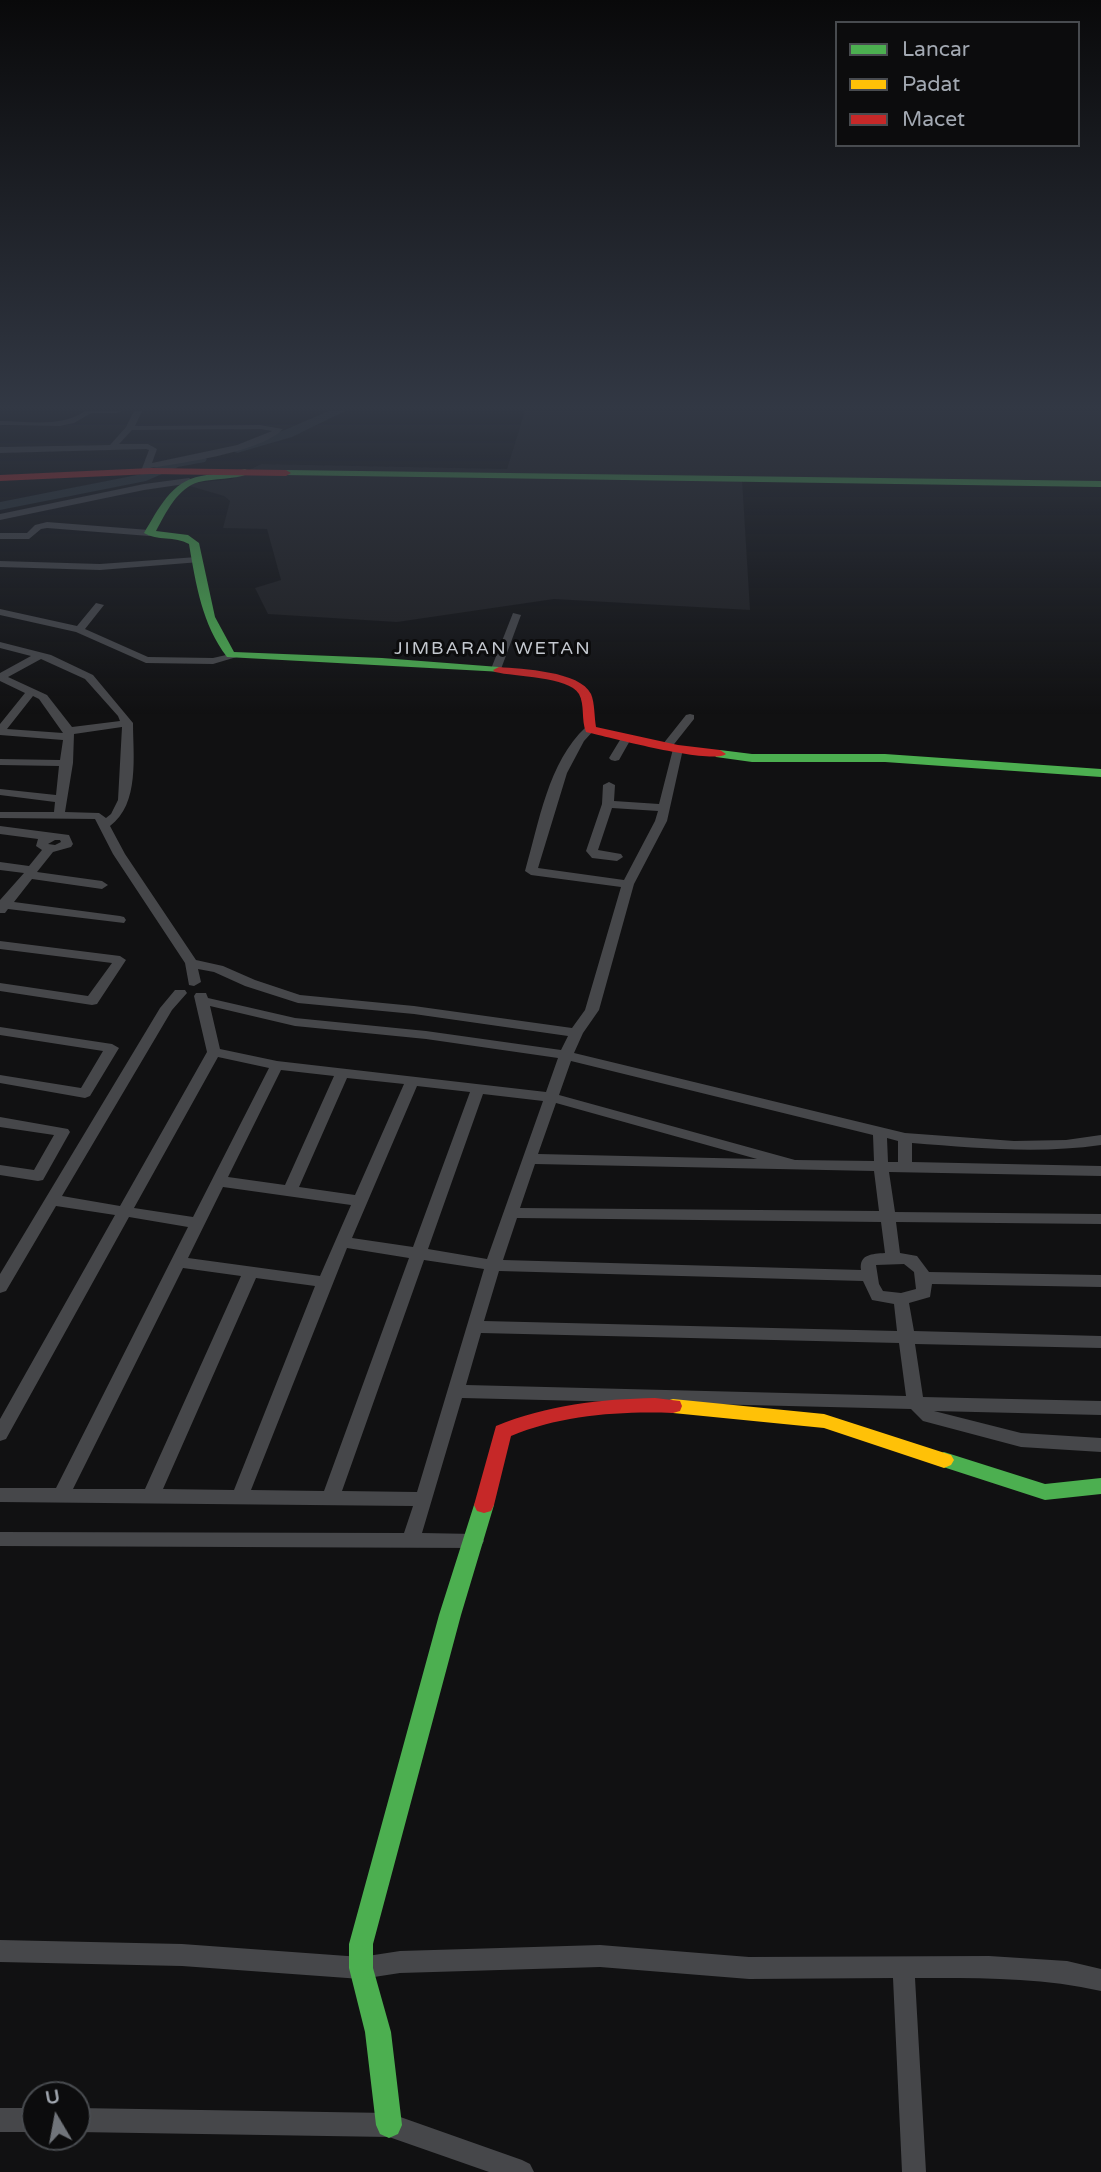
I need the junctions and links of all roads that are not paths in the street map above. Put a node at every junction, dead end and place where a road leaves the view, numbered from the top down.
1 (22, 512) edge
2 (163, 512) edge
3 (0, 517) edge
4 (149, 533) junction
5 (0, 537) edge
6 (197, 560) junction
7 (0, 564) edge
8 (91, 567) junction
9 (82, 579) dead end
10 (99, 605) dead end
11 (0, 612) edge
12 (516, 615) dead end
13 (79, 631) junction
14 (0, 645) edge
15 (27, 652) junction
16 (40, 655) junction
17 (234, 656) junction
18 (0, 667) edge
19 (496, 669) junction
20 (32, 691) junction
21 (690, 717) dead end
22 (128, 723) junction
23 (590, 729) junction
24 (0, 731) edge
25 (70, 734) junction
26 (627, 737) junction
27 (673, 748) junction
28 (615, 758) dead end
29 (0, 761) edge
30 (67, 763) junction
31 (1101, 773) edge
32 (609, 785) dead end
33 (0, 792) edge
34 (60, 799) junction
35 (608, 804) junction
36 (663, 808) junction
37 (0, 815) edge
38 (59, 815) junction
39 (103, 825) junction
40 (0, 830) edge
41 (53, 840) junction
42 (617, 857) dead end
43 (0, 866) edge
44 (31, 873) junction
45 (628, 884) junction
46 (102, 885) dead end
47 (2, 906) edge
48 (120, 920) dead end
49 (0, 945) edge
50 (191, 963) junction
51 (0, 987) edge
52 (199, 992) junction
53 (582, 1026) junction
54 (0, 1031) edge
55 (214, 1052) junction
56 (566, 1055) junction
57 (277, 1065) junction
58 (343, 1072) junction
59 (0, 1079) edge
60 (412, 1081) junction
61 (478, 1088) junction
62 (548, 1105) junction
63 (0, 1122) edge
64 (880, 1132) junction
65 (905, 1138) junction
66 (1101, 1140) edge
67 (963, 1144) junction
68 (1066, 1145) junction
69 (531, 1159) junction
70 (790, 1163) junction
71 (881, 1166) junction
72 (905, 1167) junction
73 (966, 1169) junction
74 (0, 1170) edge
75 (1075, 1170) junction
76 (1101, 1171) edge
77 (218, 1181) junction
78 (290, 1191) junction
79 (52, 1199) junction
80 (360, 1201) junction
81 (123, 1210) junction
82 (513, 1213) junction
83 (888, 1216) junction
84 (1101, 1219) edge
85 (198, 1223) junction
86 (344, 1242) junction
87 (419, 1254) junction
88 (893, 1257) junction
89 (177, 1262) junction
90 (494, 1265) junction
91 (250, 1273) junction
92 (869, 1276) junction
93 (924, 1278) junction
94 (1101, 1281) edge
95 (325, 1282) junction
96 (0, 1287) edge
97 (901, 1299) junction
98 (475, 1327) junction
99 (907, 1338) junction
100 (1101, 1342) edge
101 (457, 1391) junction
102 (915, 1402) junction
103 (1101, 1408) edge
104 (0, 1434) edge
105 (1101, 1445) edge
106 (1101, 1486) edge
107 (0, 1495) edge
108 (61, 1495) junction
109 (151, 1496) junction
110 (239, 1499) junction
111 (330, 1499) junction
112 (421, 1499) junction
113 (0, 1539) edge
114 (411, 1541) junction
115 (475, 1541) junction
116 (0, 1951) edge
117 (361, 1968) junction
118 (903, 1968) junction
119 (1101, 1980) edge
120 (0, 2120) edge
121 (21, 2120) edge
122 (91, 2120) edge
123 (389, 2125) junction
124 (522, 2172) edge
125 (915, 2172) edge

1 - 3 street
2 - 4 street
4 - 5 street
4 - 6 street
6 - 8 street
6 - 17 street
7 - 8 street
8 - 9 street
10 - 13 street
11 - 13 street
12 - 19 street
13 - 17 street
14 - 15 street
15 - 16 street
15 - 18 street
16 - 20 street
16 - 22 street
17 - 19 street
19 - 23 street
20 - 24 street
20 - 25 street
21 - 27 street
22 - 25 street
22 - 39 street
23 - 26 street
23 - 45 street
24 - 25 street
25 - 30 street
26 - 27 street
26 - 28 street
27 - 31 street
27 - 36 street
29 - 30 street
30 - 34 street
32 - 35 street
33 - 34 street
34 - 38 street
35 - 36 street
35 - 42 street
36 - 45 street
37 - 38 street
38 - 39 street
38 - 41 street
39 - 50 street
40 - 41 street
41 - 44 street
43 - 44 street
44 - 46 street
44 - 47 street
45 - 53 street
47 - 48 street
49 - 51 street
50 - 52 street
50 - 53 street
52 - 55 street
52 - 56 street
52 - 79 street
53 - 56 street
54 - 59 street
55 - 57 street
55 - 81 street
56 - 62 street
56 - 64 street
57 - 58 street
57 - 77 street
58 - 60 street
58 - 78 street
60 - 61 street
60 - 80 street
61 - 62 street
61 - 87 street
62 - 69 street
62 - 70 street
63 - 74 street
64 - 65 street
64 - 71 street
65 - 67 street
65 - 72 street
66 - 68 street
67 - 68 street
67 - 73 street
68 - 75 street
69 - 70 street
69 - 82 street
70 - 71 street
71 - 72 street
71 - 83 street
72 - 73 street
73 - 75 street
75 - 76 street
77 - 78 street
77 - 85 street
78 - 80 street
79 - 81 street
79 - 96 street
80 - 86 street
81 - 85 street
81 - 104 street
82 - 83 street
82 - 90 street
83 - 84 street
83 - 88 street
85 - 89 street
86 - 87 street
86 - 95 street
87 - 90 street
87 - 111 street
88 - 92 street
88 - 93 street
89 - 91 street
89 - 108 street
90 - 92 street
90 - 98 street
91 - 95 street
91 - 109 street
92 - 97 street
93 - 94 street
93 - 97 street
95 - 110 street
97 - 99 street
98 - 99 street
98 - 101 street
99 - 100 street
99 - 102 street
101 - 102 street
101 - 112 street
102 - 103 street
102 - 105 street
106 - 115 street
107 - 108 street
108 - 109 street
109 - 110 street
110 - 111 street
111 - 112 street
112 - 114 street
113 - 114 street
114 - 115 street
115 - 117 street
116 - 117 street
117 - 118 street
117 - 123 street
118 - 119 street
118 - 125 street
120 - 121 street
122 - 123 street
123 - 124 street

